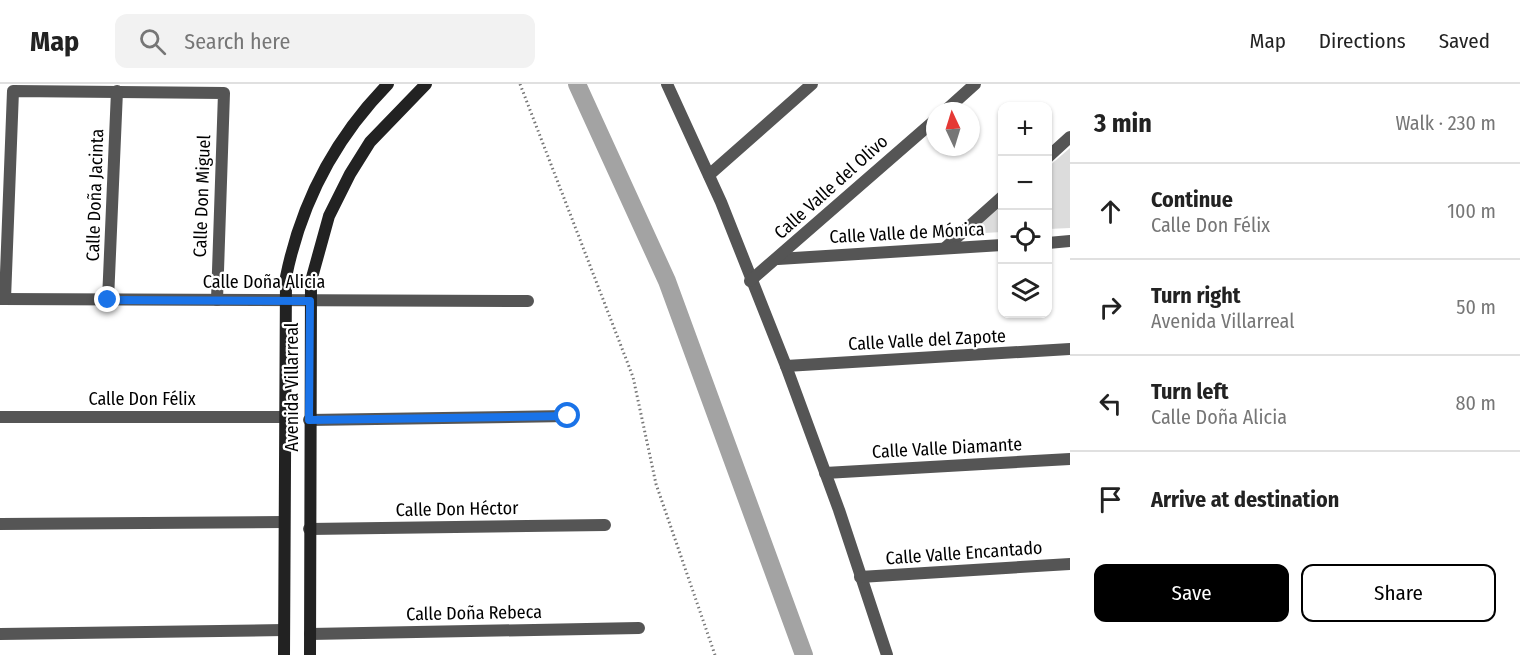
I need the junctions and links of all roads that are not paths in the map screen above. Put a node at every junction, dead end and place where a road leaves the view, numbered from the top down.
1 (388, 84) edge
2 (426, 84) edge
3 (667, 84) edge
4 (812, 84) edge
5 (975, 84) edge
6 (117, 91) junction
7 (955, 102) edge
8 (926, 128) edge
9 (1070, 137) edge
10 (1048, 156) edge
11 (709, 175) junction
12 (998, 201) edge
13 (1070, 241) edge
14 (1052, 243) edge
15 (998, 245) edge
16 (945, 248) junction
17 (778, 259) junction
18 (750, 281) junction
19 (2, 299) edge
20 (108, 300) junction
21 (217, 300) junction
22 (284, 300) junction
23 (310, 301) junction
24 (528, 301) dead end
25 (1070, 349) edge
26 (786, 366) junction
27 (568, 416) dead end
28 (0, 417) edge
29 (285, 417) junction
30 (309, 420) junction
31 (1070, 459) edge
32 (825, 473) junction
33 (284, 522) junction
34 (0, 524) edge
35 (605, 525) dead end
36 (309, 529) junction
37 (1070, 564) edge
38 (860, 577) junction
39 (639, 628) dead end
40 (284, 630) junction
41 (0, 634) edge
42 (310, 634) junction
43 (284, 655) edge
44 (310, 655) edge
45 (887, 655) edge

1 - 22 street, Avenida Villarreal
2 - 23 street, Avenida Villarreal
3 - 11 street
4 - 11 street
5 - 7 street
6 - 19 street
6 - 20 street, Calle Doña Jacinta
6 - 21 street, Calle Don Miguel
8 - 17 street, Calle Valle del Olivo
9 - 10 street
11 - 18 street
12 - 16 street
13 - 14 street
15 - 16 street, Calle Valle de Mónica
16 - 17 street, Calle Valle de Mónica
17 - 18 street, Calle Valle del Olivo
18 - 26 street
19 - 20 street, Calle Doña Alicia
20 - 21 street, Calle Doña Alicia
21 - 22 street, Calle Doña Alicia
22 - 23 street, Calle Doña Alicia
22 - 29 street, Avenida Villarreal
23 - 24 street, Calle Doña Alicia
23 - 30 street, Avenida Villarreal
25 - 26 street, Calle Valle del Zapote
26 - 32 street
27 - 30 street
28 - 29 street, Calle Don Félix
29 - 33 street, Avenida Villarreal
30 - 36 street, Avenida Villarreal
31 - 32 street, Calle Valle Diamante
32 - 38 street
33 - 34 street
33 - 40 street, Avenida Villarreal
35 - 36 street, Calle Don Héctor
36 - 42 street, Avenida Villarreal
37 - 38 street, Calle Valle Encantado
38 - 45 street
39 - 42 street, Calle Doña Rebeca
40 - 41 street
40 - 43 street, Avenida Villarreal
42 - 44 street, Avenida Villarreal

